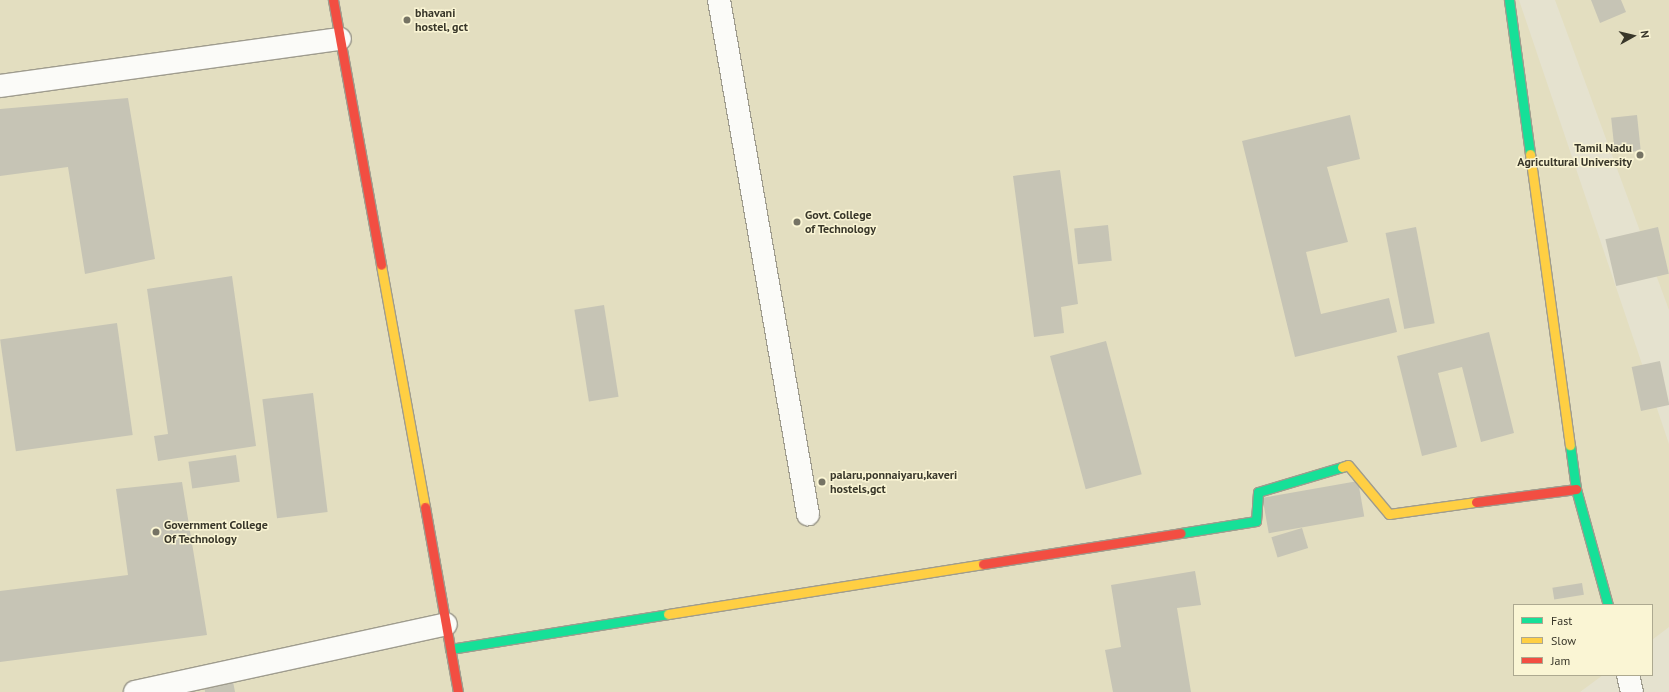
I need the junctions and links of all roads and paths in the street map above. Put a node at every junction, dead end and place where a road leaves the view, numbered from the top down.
1 (333, 0) edge
2 (719, 0) edge
3 (1509, 0) edge
4 (340, 39) junction
5 (0, 86) edge
6 (1576, 489) junction
7 (808, 514) dead end
8 (1608, 604) edge
9 (446, 624) junction
10 (450, 649) junction
11 (1628, 676) edge
12 (135, 692) edge
13 (458, 692) edge
14 (1632, 692) edge

1 - 4 street
2 - 7 street
3 - 6 street
4 - 5 street
4 - 9 street
6 - 8 street
6 - 10 street
9 - 10 street
9 - 12 street
10 - 13 street
11 - 14 street

